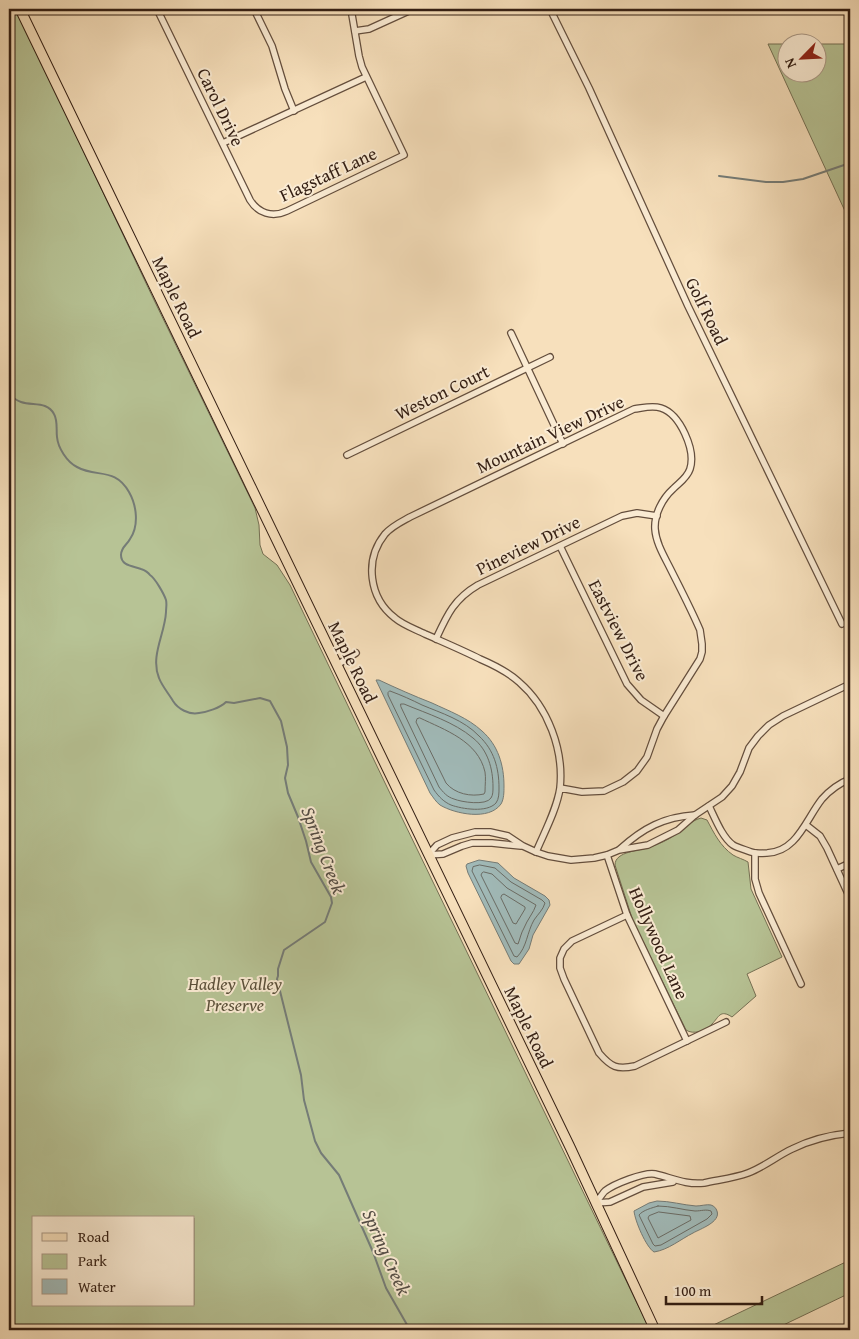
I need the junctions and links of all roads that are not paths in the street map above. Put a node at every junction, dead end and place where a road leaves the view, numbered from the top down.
1 (20, 9) edge
2 (157, 9) edge
3 (254, 9) edge
4 (351, 9) edge
5 (413, 9) edge
6 (550, 9) edge
7 (355, 31) junction
8 (366, 77) junction
9 (294, 110) junction
10 (223, 143) junction
11 (264, 213) joint
12 (511, 333) dead end
13 (550, 357) dead end
14 (527, 368) junction
15 (563, 444) junction
16 (347, 454) dead end
17 (657, 516) junction
18 (560, 546) junction
19 (842, 624) dead end
20 (436, 639) junction
21 (356, 653) dead end
22 (337, 665) junction
23 (850, 684) edge
24 (664, 716) junction
25 (850, 779) edge
26 (560, 788) junction
27 (709, 806) junction
28 (695, 815) junction
29 (806, 825) junction
30 (523, 846) junction
31 (619, 850) junction
32 (536, 852) junction
33 (755, 853) junction
34 (428, 855) junction
35 (607, 856) junction
36 (850, 863) edge
37 (837, 869) junction
38 (848, 887) edge
39 (850, 898) edge
40 (627, 915) junction
41 (801, 984) dead end
42 (726, 1022) dead end
43 (687, 1041) junction
44 (850, 1133) edge
45 (689, 1183) junction
46 (596, 1203) junction
47 (655, 1330) edge

1 - 22 main road, Maple Road
2 - 10 street, Carol Drive
3 - 9 street
4 - 7 street
5 - 7 street
6 - 19 street, Golf Road
7 - 8 street
8 - 9 street
8 - 11 street, Flagstaff Lane
9 - 10 street
10 - 11 street, Carol Drive
12 - 14 street
13 - 14 street, Weston Court
14 - 15 street
14 - 16 street, Weston Court
15 - 17 street, Mountain View Drive
15 - 20 street, Mountain View Drive
17 - 18 street, Pineview Drive
17 - 24 street
18 - 20 street, Pineview Drive
18 - 24 street, Eastview Drive
20 - 26 street
21 - 22 street
22 - 34 main road, Maple Road
23 - 27 street
24 - 26 street
25 - 29 street
26 - 32 street
27 - 28 street
27 - 33 street
28 - 31 street
28 - 31 street
29 - 33 street
29 - 37 street
30 - 32 street
30 - 34 street
30 - 34 street
31 - 35 street
32 - 35 street
33 - 41 street
34 - 46 main road, Maple Road
35 - 40 street, Hollywood Lane
36 - 37 street
37 - 38 street
38 - 39 street
40 - 43 street, Hollywood Lane
40 - 43 street
42 - 43 street
44 - 45 street
45 - 46 street
45 - 46 street
46 - 47 main road, Maple Road

